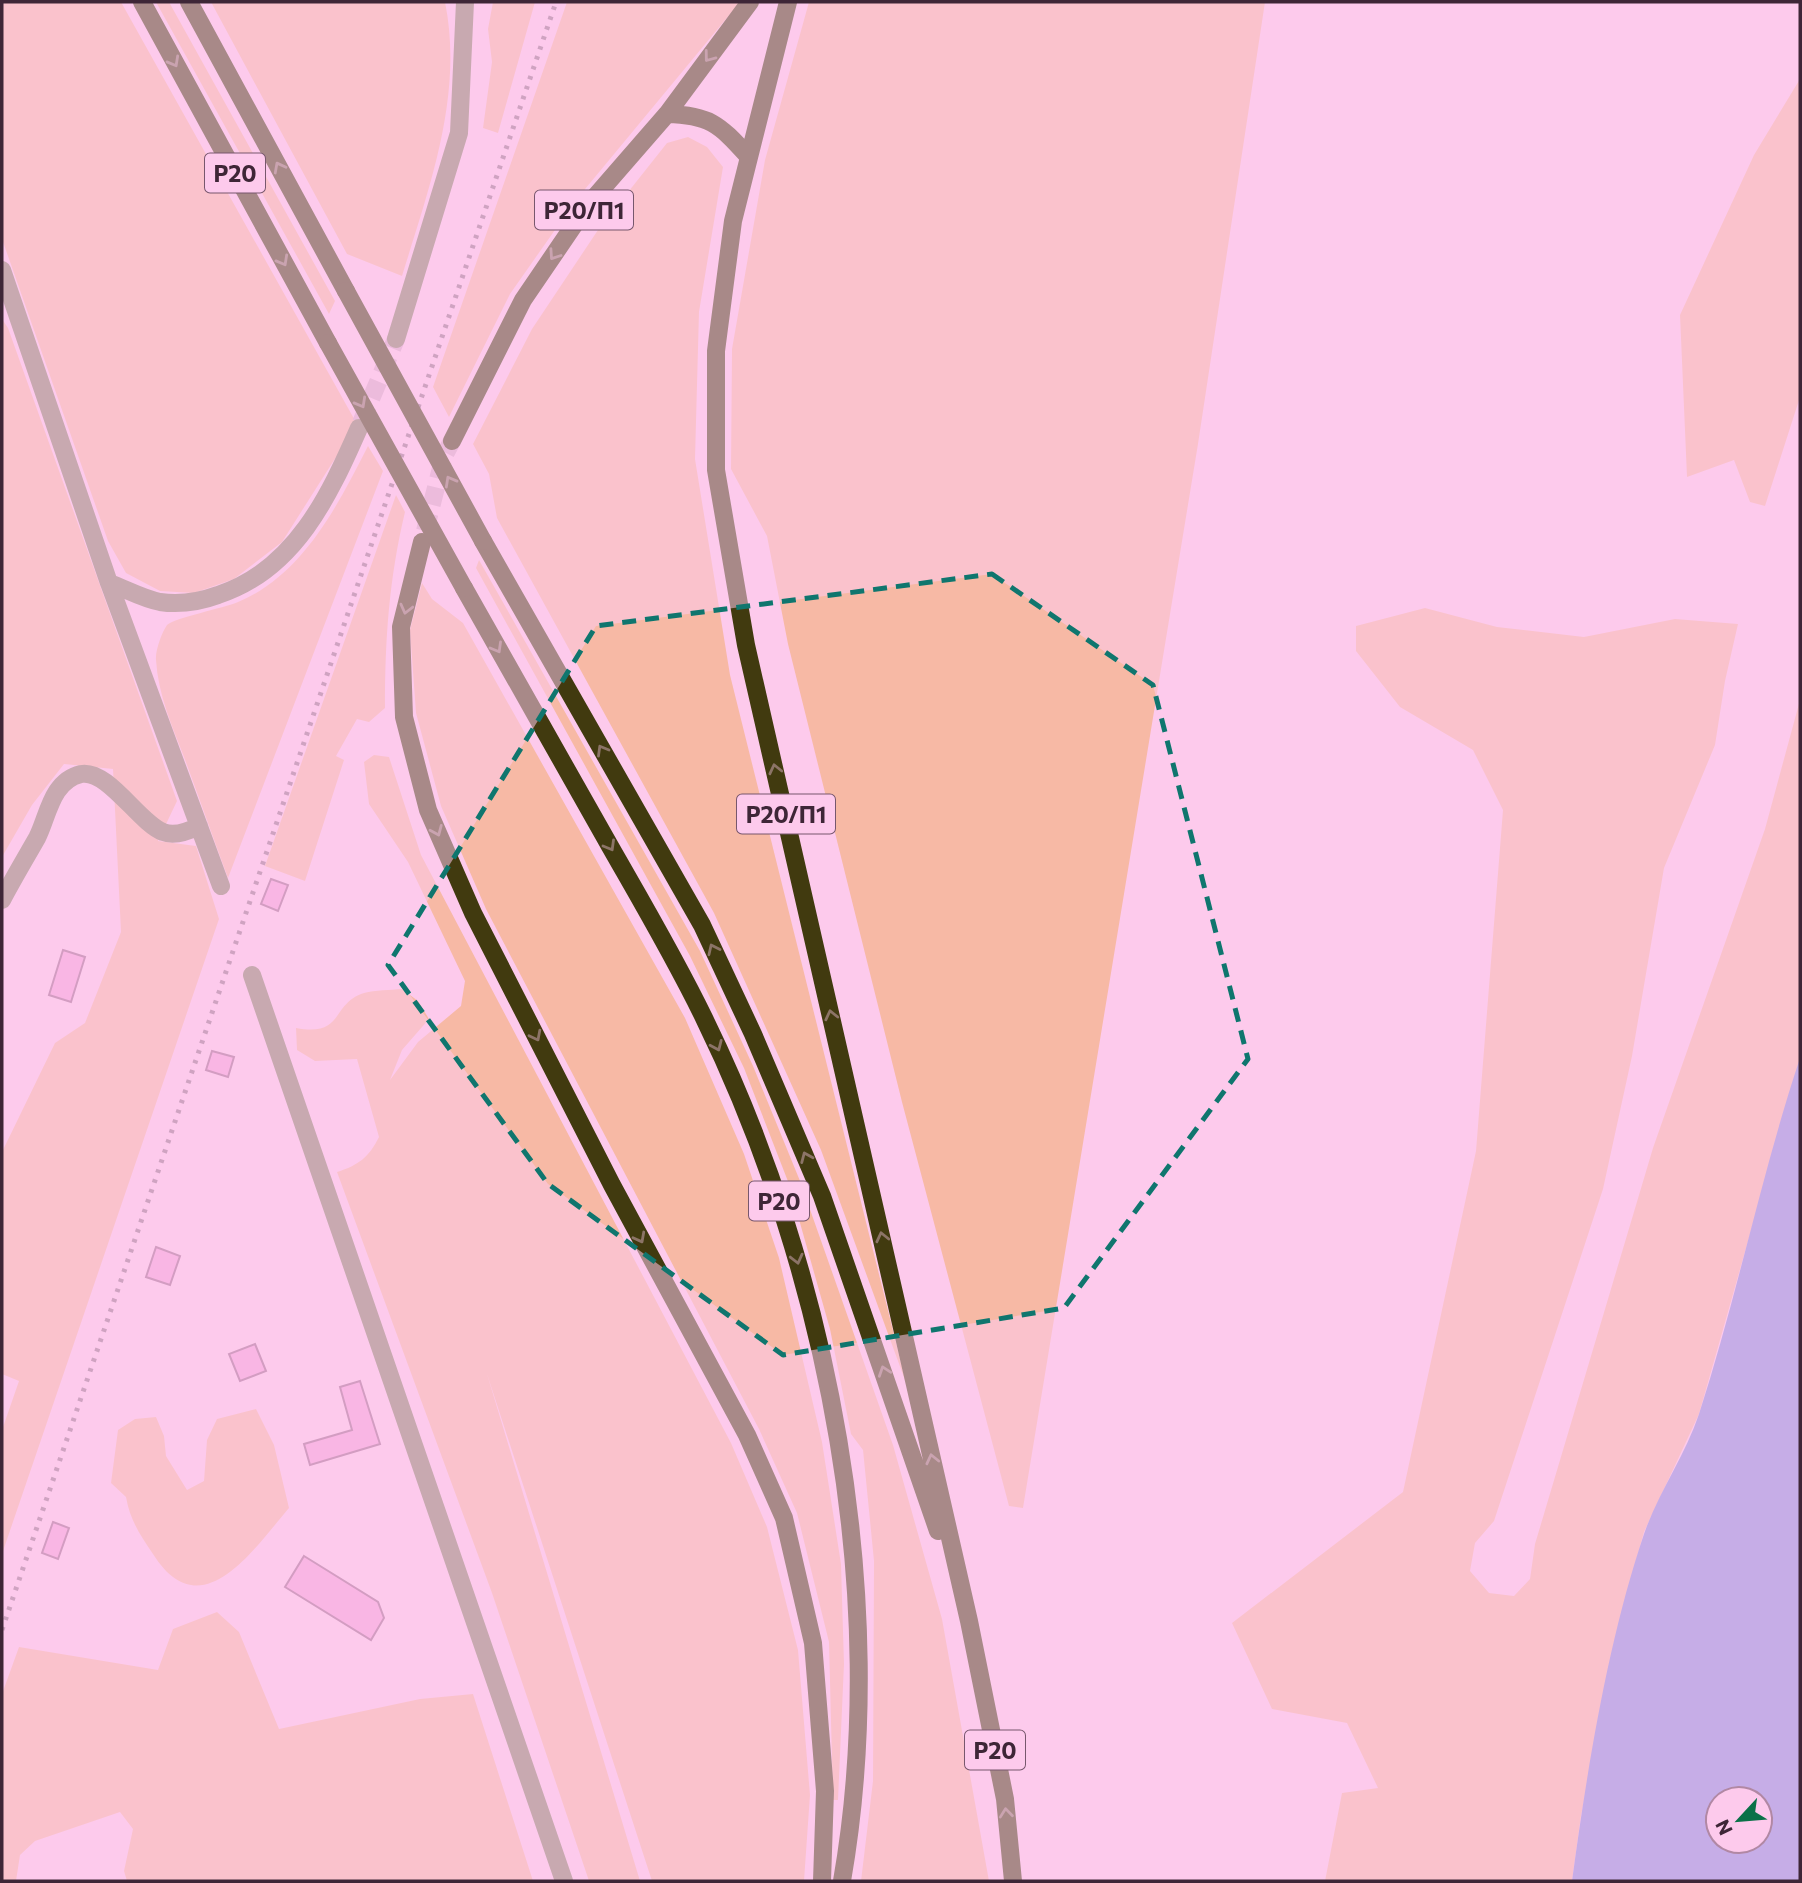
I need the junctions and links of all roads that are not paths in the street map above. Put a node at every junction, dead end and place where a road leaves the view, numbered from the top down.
1 (142, 2) edge
2 (189, 2) edge
3 (465, 2) edge
4 (750, 2) edge
5 (788, 2) edge
6 (667, 114) junction
7 (747, 155) junction
8 (2, 270) edge
9 (396, 339) tunnel mouth
10 (359, 428) tunnel mouth
11 (452, 441) tunnel mouth
12 (422, 542) tunnel mouth
13 (109, 583) junction
14 (200, 826) junction
15 (221, 886) dead end
16 (2, 900) edge
17 (252, 975) dead end
18 (969, 1621) junction
19 (564, 1881) edge
20 (822, 1881) edge
21 (842, 1881) edge
22 (1013, 1881) edge

1 -> 21 main road, Р20, bridge
18 -> 2 main road, Р20, bridge
3 - 9 street
4 -> 6 main road, Р20/П1
5 - 7 main road, Р20/П1
6 - 7 main road
6 -> 11 main road, Р20/П1
18 -> 7 main road, Р20/П1
8 - 13 street
10 - 13 street
12 -> 20 main road
13 - 14 street
14 - 15 street
14 - 16 street
17 - 19 street
22 -> 18 main road, Р20

